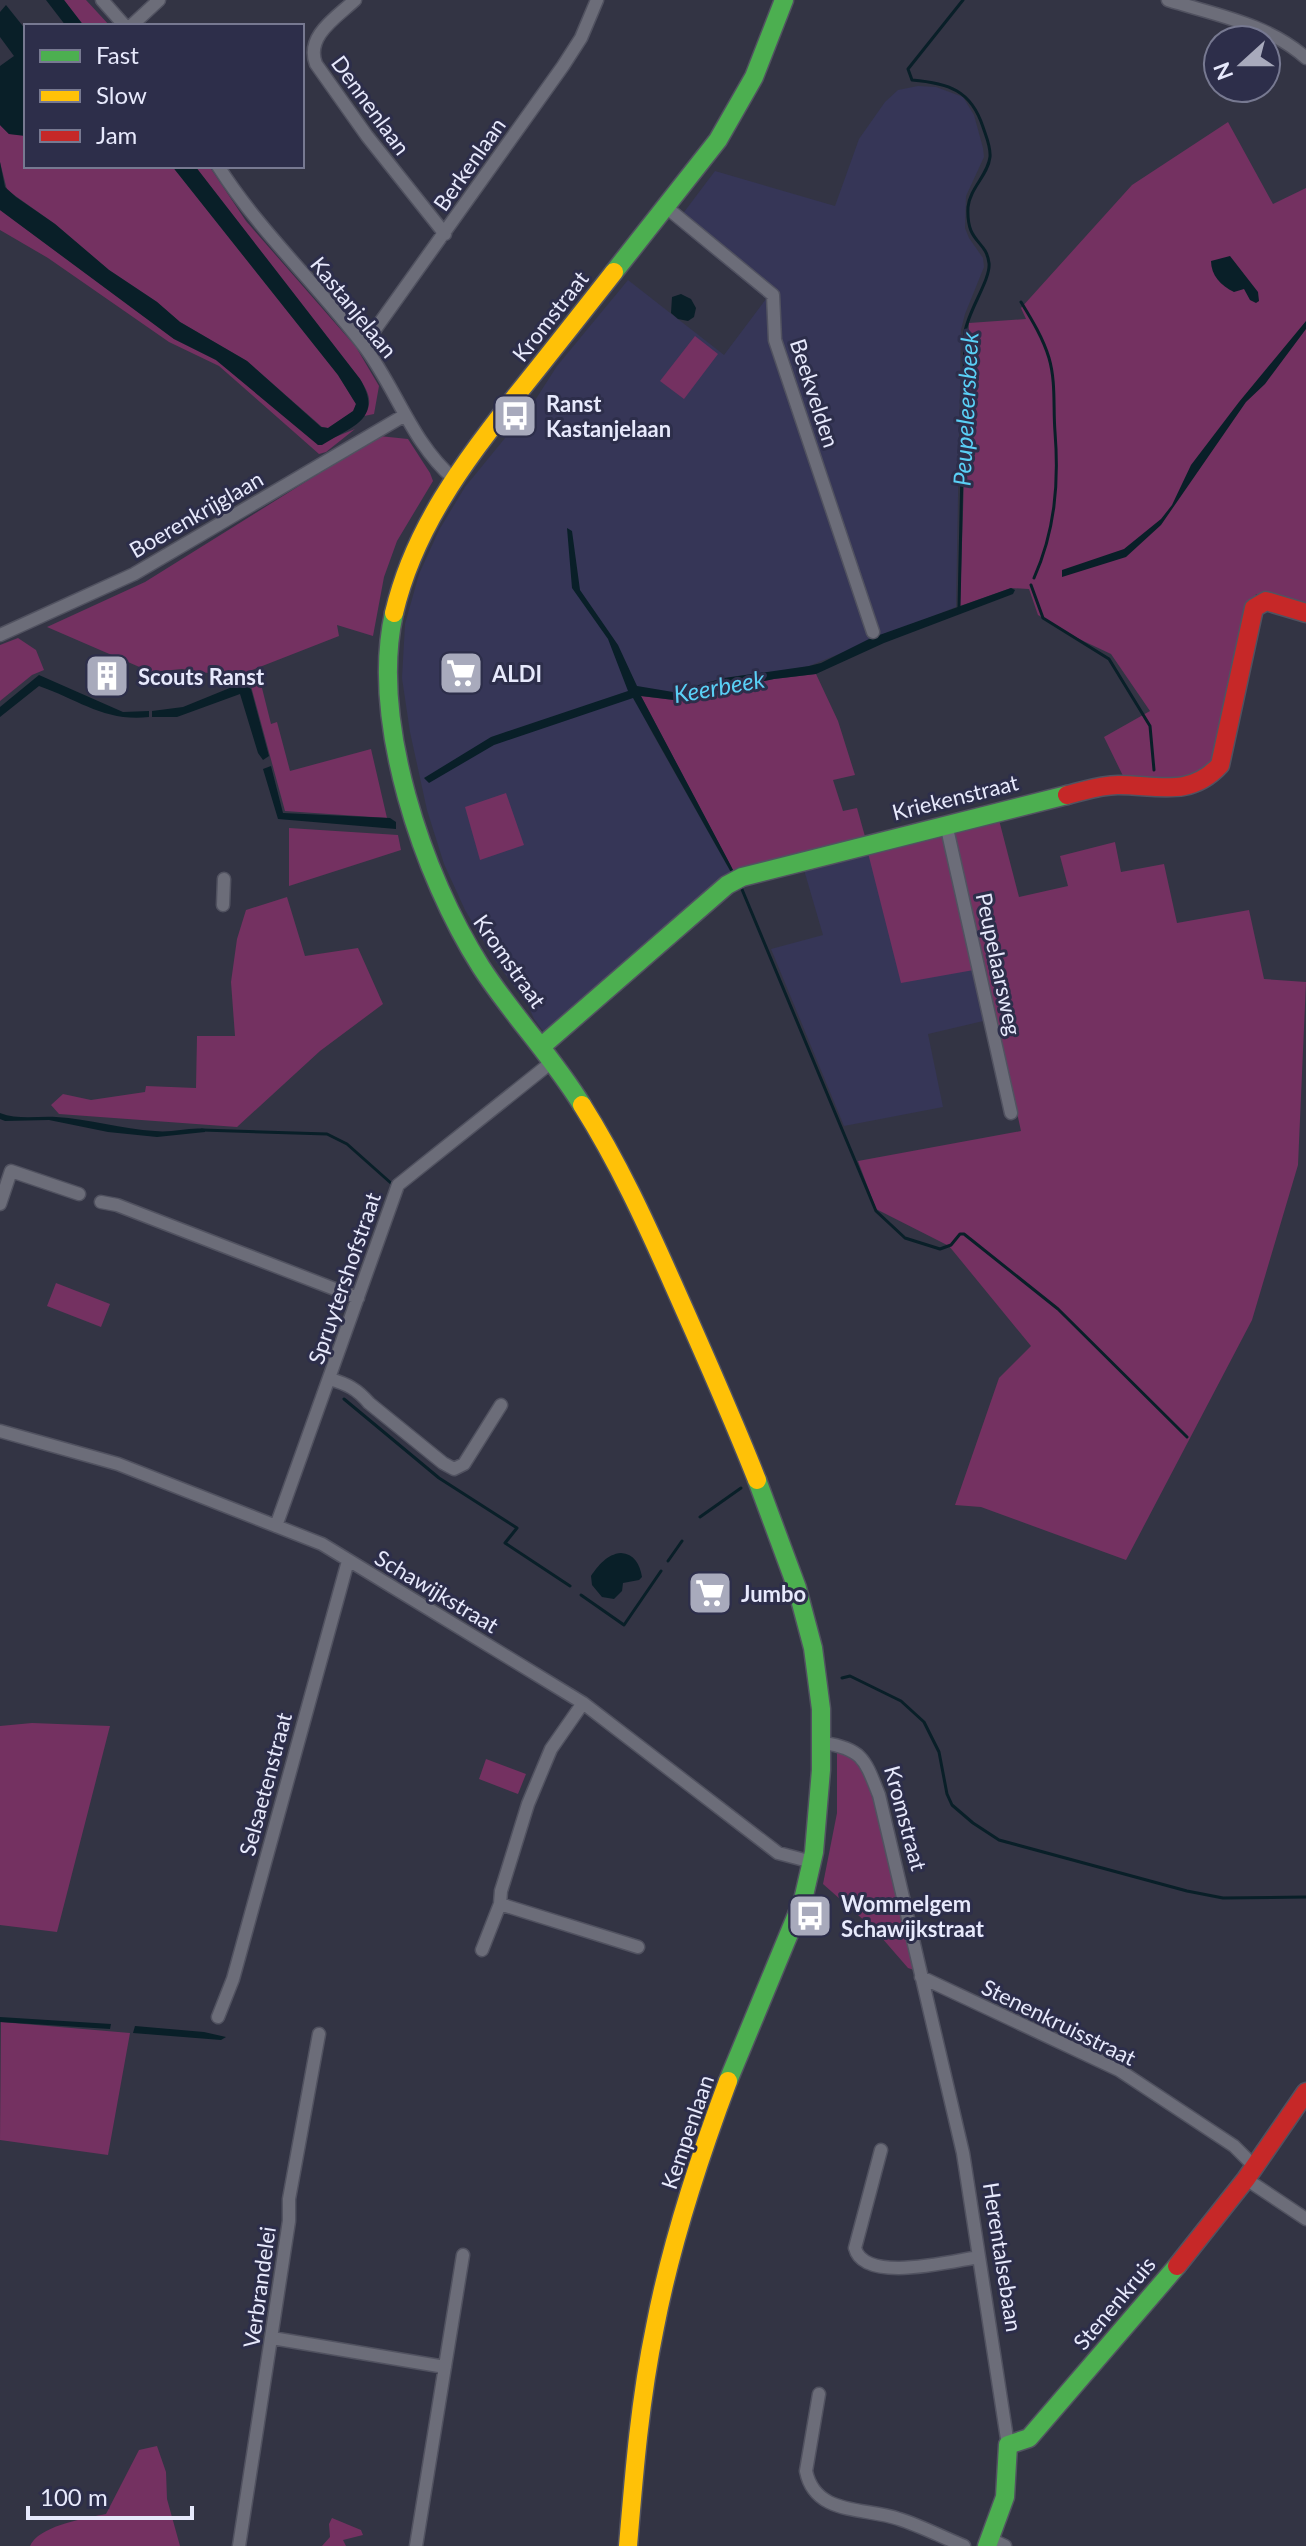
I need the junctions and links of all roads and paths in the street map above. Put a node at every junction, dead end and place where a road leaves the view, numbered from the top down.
1 (102, 0) edge
2 (159, 0) edge
3 (355, 0) edge
4 (597, 0) edge
5 (784, 0) edge
6 (1168, 0) edge
7 (123, 24) edge
8 (133, 24) edge
9 (1306, 58) edge
10 (219, 168) edge
11 (666, 207) junction
12 (445, 234) junction
13 (364, 345) junction
14 (405, 415) junction
15 (453, 478) junction
16 (1306, 613) edge
17 (873, 632) dead end
18 (0, 635) edge
19 (946, 824) junction
20 (224, 879) dead end
21 (223, 905) dead end
22 (547, 1054) junction
23 (1011, 1113) dead end
24 (79, 1194) dead end
25 (101, 1202) dead end
26 (0, 1204) edge
27 (358, 1298) junction
28 (330, 1379) junction
29 (501, 1405) dead end
30 (0, 1431) edge
31 (276, 1526) junction
32 (348, 1561) junction
33 (583, 1703) junction
34 (824, 1743) junction
35 (812, 1862) junction
36 (500, 1904) junction
37 (638, 1947) dead end
38 (482, 1950) dead end
39 (921, 1977) junction
40 (218, 2017) dead end
41 (319, 2034) dead end
42 (1306, 2092) edge
43 (881, 2150) dead end
44 (1250, 2173) junction
45 (1306, 2219) edge
46 (463, 2255) dead end
47 (979, 2257) junction
48 (272, 2338) junction
49 (445, 2367) junction
50 (819, 2394) dead end
51 (1008, 2445) junction
52 (994, 2544) edge
53 (239, 2546) edge
54 (416, 2546) edge
55 (628, 2546) edge
56 (964, 2546) edge

1 - 7 street
2 - 8 street
3 - 12 street, Dennenlaan
4 - 12 street, Berkenlaan
5 - 11 main road, Kromstraat
6 - 9 street
10 - 13 street, Kastanjelaan
11 - 15 main road, Kromstraat
11 - 17 street, Beekvelden
12 - 13 street, Berkenlaan
13 - 14 street, Kastanjelaan
14 - 15 street, Kastanjelaan
14 - 18 street, Boerenkrijglaan
15 - 22 main road, Kromstraat
16 - 19 main road, Kriekenstraat
19 - 22 main road, Kriekenstraat
19 - 23 street, Peupelaarsweg
20 - 21 street
22 - 27 street, Spruytershofstraat
22 - 34 main road, Kromstraat
24 - 26 street
25 - 27 street
27 - 28 street, Spruytershofstraat
28 - 29 street
28 - 31 street, Spruytershofstraat
30 - 31 street, Schawijkstraat
31 - 32 street, Schawijkstraat
32 - 33 street, Schawijkstraat
32 - 40 street, Selsaetenstraat
33 - 35 street, Schawijkstraat
33 - 36 street
34 - 35 main road, Kempenlaan
34 - 39 street, Kromstraat
35 - 55 main road, Kempenlaan
36 - 37 street
36 - 38 street
39 - 44 street, Stenenkruisstraat
39 - 47 street, Herentalsebaan
41 - 48 street, Verbrandelei
42 - 44 main road
43 - 47 street
44 - 45 street, Stenenkruisstraat
44 - 51 main road, Stenenkruis
46 - 49 street
47 - 51 street, Herentalsebaan
48 - 49 street
48 - 53 street, Verbrandelei
49 - 54 street
50 - 56 street
51 - 52 main road, Herentalsebaan

